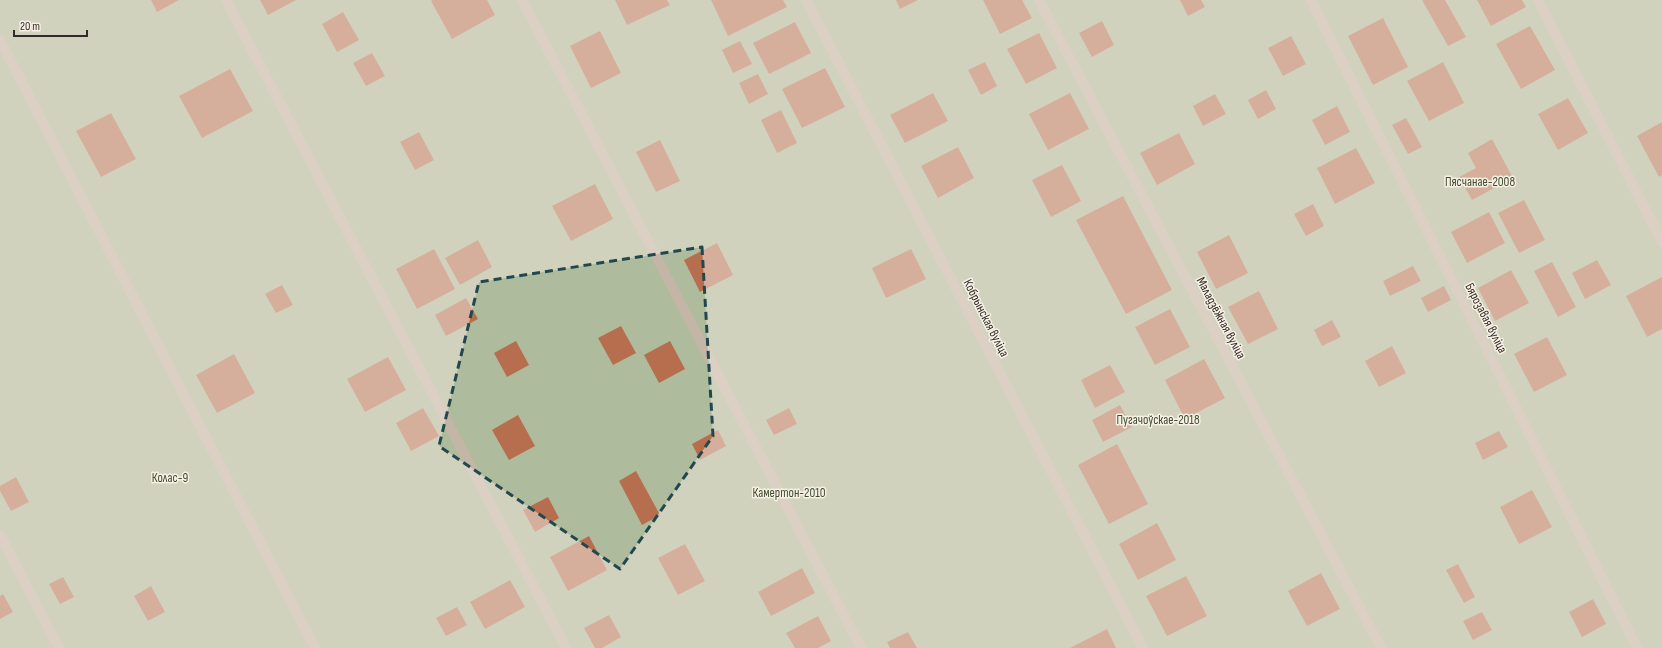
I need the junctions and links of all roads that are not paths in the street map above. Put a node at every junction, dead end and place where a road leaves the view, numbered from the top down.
1 (226, 0) edge
2 (522, 0) edge
3 (806, 0) edge
4 (1039, 0) edge
5 (1312, 0) edge
6 (1538, 0) edge
7 (0, 40) edge
8 (1662, 242) edge
9 (0, 535) edge
10 (58, 648) edge
11 (316, 648) edge
12 (566, 648) edge
13 (861, 648) edge
14 (1143, 648) edge
15 (1381, 648) edge
16 (1637, 648) edge

1 - 12 lane
2 - 13 lane
3 - 14 lane, Кобрынская вуліца
4 - 15 lane, Маладзёжная вуліца
5 - 16 lane, Бярозавая вуліца
6 - 8 lane
7 - 11 lane
9 - 10 lane

